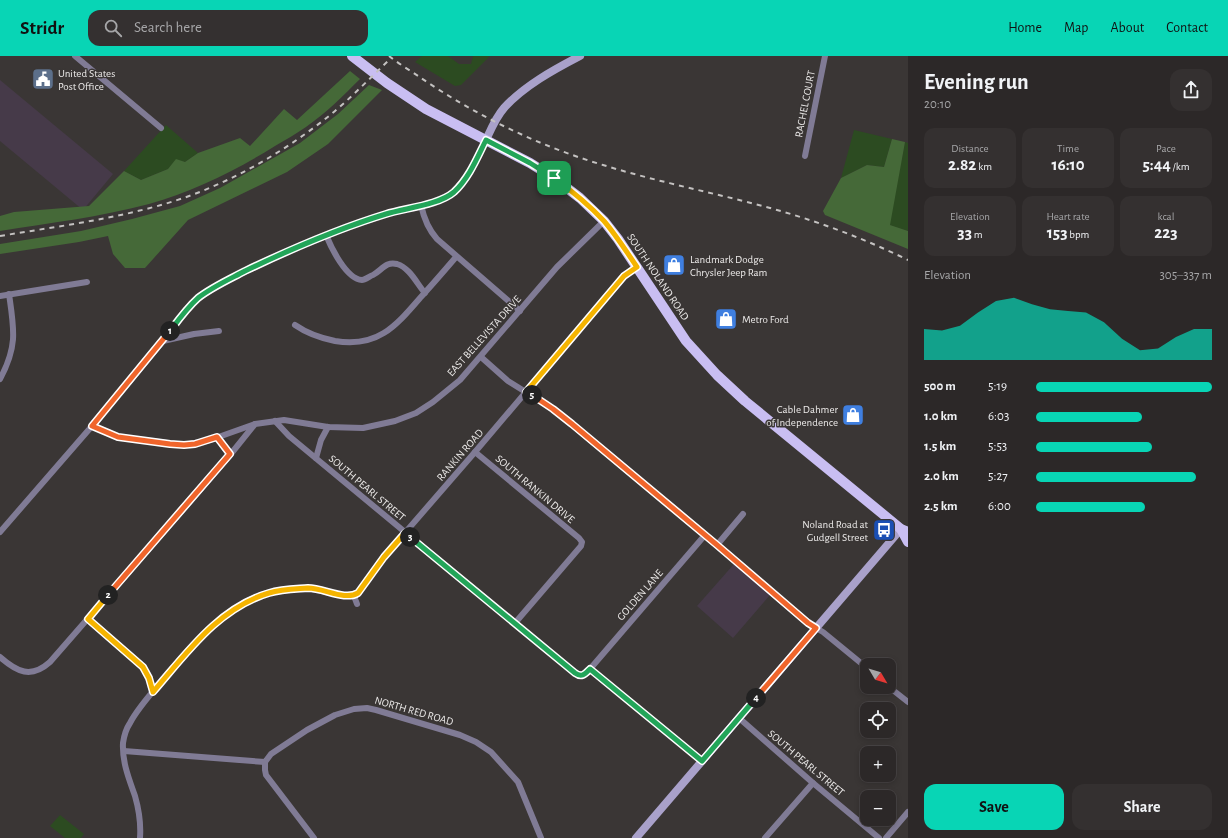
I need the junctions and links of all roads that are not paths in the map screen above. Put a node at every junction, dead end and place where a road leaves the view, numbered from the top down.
1 (75, 56) edge
2 (352, 56) edge
3 (580, 56) edge
4 (825, 56) edge
5 (161, 128) dead end
6 (486, 140) junction
7 (805, 156) dead end
8 (421, 205) junction
9 (604, 221) junction
10 (326, 235) junction
11 (456, 257) junction
12 (637, 267) junction
13 (87, 282) dead end
14 (425, 293) junction
15 (9, 294) junction
16 (0, 296) edge
17 (520, 311) junction
18 (295, 325) dead end
19 (219, 331) dead end
20 (163, 341) junction
21 (481, 357) junction
22 (0, 379) edge
23 (526, 392) junction
24 (275, 421) junction
25 (255, 424) junction
26 (92, 426) junction
27 (328, 427) junction
28 (217, 437) junction
29 (475, 452) junction
30 (230, 454) junction
31 (316, 458) junction
32 (743, 514) dead end
33 (904, 531) edge
34 (0, 532) edge
35 (405, 533) junction
36 (705, 535) junction
37 (908, 542) edge
38 (717, 545) junction
39 (354, 596) junction
40 (357, 604) dead end
41 (88, 619) junction
42 (515, 623) junction
43 (816, 628) junction
44 (0, 657) edge
45 (860, 662) edge
46 (590, 669) junction
47 (153, 692) junction
48 (896, 693) edge
49 (908, 702) edge
50 (738, 718) junction
51 (124, 751) junction
52 (702, 761) junction
53 (265, 762) junction
54 (813, 783) junction
55 (908, 812) edge
56 (140, 838) edge
57 (314, 838) edge
58 (540, 838) edge
59 (636, 838) edge
60 (765, 838) edge
61 (879, 838) edge
62 (886, 838) edge

1 - 5 street
2 - 6 main road, SOUTH NOLAND ROAD
3 - 6 street
4 - 7 street, RACHEL COURT
6 - 8 street
6 - 9 main road, SOUTH NOLAND ROAD
8 - 10 street
8 - 11 street
9 - 12 main road, SOUTH NOLAND ROAD
9 - 17 street, EAST BELLEVISTA DRIVE
10 - 14 street
10 - 20 street
11 - 14 street
11 - 17 street
12 - 23 street, RANKIN ROAD
12 - 33 main road, SOUTH NOLAND ROAD
13 - 15 street
14 - 18 street
15 - 16 street
15 - 22 street
17 - 21 street, EAST BELLEVISTA DRIVE
19 - 20 street
20 - 26 street
21 - 23 street
21 - 27 street, EAST BELLEVISTA DRIVE
23 - 29 street, RANKIN ROAD
23 - 36 street
24 - 25 street, EAST BELLEVISTA DRIVE
24 - 27 street, EAST BELLEVISTA DRIVE
24 - 31 street, SOUTH PEARL STREET
25 - 28 street
25 - 30 street
26 - 28 street
26 - 34 street
27 - 31 street, SOUTH PEARL STREET
28 - 30 street
29 - 35 street, RANKIN ROAD
29 - 42 street, SOUTH RANKIN DRIVE
30 - 41 street
31 - 35 street, SOUTH PEARL STREET
32 - 38 street
33 - 37 main road, SOUTH NOLAND ROAD
33 - 43 street
35 - 39 street, RANKIN ROAD
35 - 42 street, SOUTH PEARL STREET
36 - 38 street
36 - 46 street, GOLDEN LANE
38 - 43 street
39 - 40 street
39 - 47 street
41 - 44 street
41 - 47 street
42 - 46 street, SOUTH PEARL STREET
43 - 45 street
43 - 50 street
46 - 52 street
47 - 51 street
48 - 49 street
50 - 52 street
50 - 54 street, SOUTH PEARL STREET
51 - 53 street
51 - 56 street
52 - 59 street
53 - 57 street
53 - 58 street, NORTH RED ROAD
54 - 60 street
54 - 61 street, SOUTH PEARL STREET
55 - 62 street

